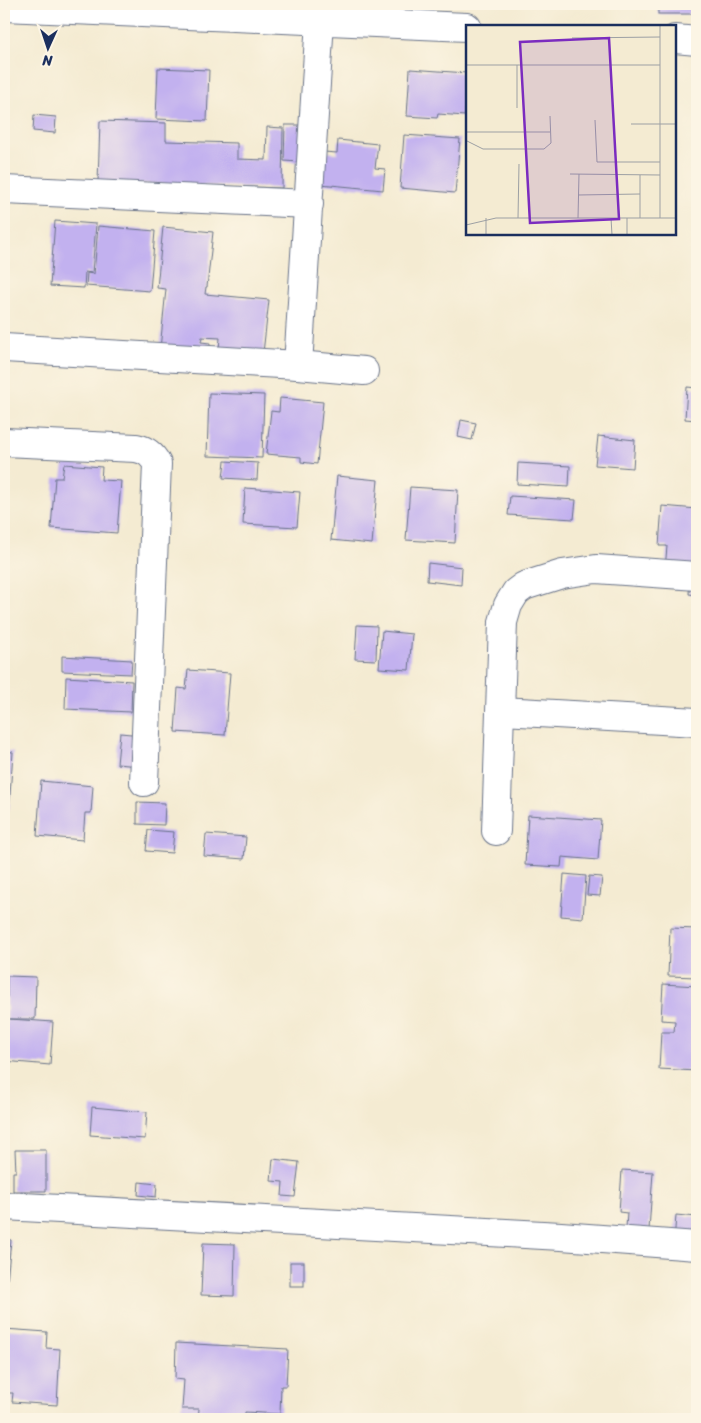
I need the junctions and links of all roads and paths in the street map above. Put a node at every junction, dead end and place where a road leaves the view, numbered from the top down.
1 (4, 7) edge
2 (64, 7) edge
3 (320, 21) junction
4 (466, 28) edge
5 (676, 39) edge
6 (697, 41) edge
7 (4, 190) edge
8 (308, 204) junction
9 (4, 348) edge
10 (298, 365) junction
11 (364, 371) dead end
12 (4, 442) edge
13 (697, 576) edge
14 (501, 710) junction
15 (697, 722) edge
16 (144, 782) dead end
17 (496, 831) dead end
18 (4, 1206) edge
19 (697, 1246) edge

1 - 2 street
2 - 3 street
3 - 4 street
3 - 8 street
5 - 6 street
7 - 8 street
8 - 10 street
9 - 10 street
10 - 11 street
12 - 16 street
13 - 14 street
14 - 15 street
14 - 17 street
18 - 19 street

